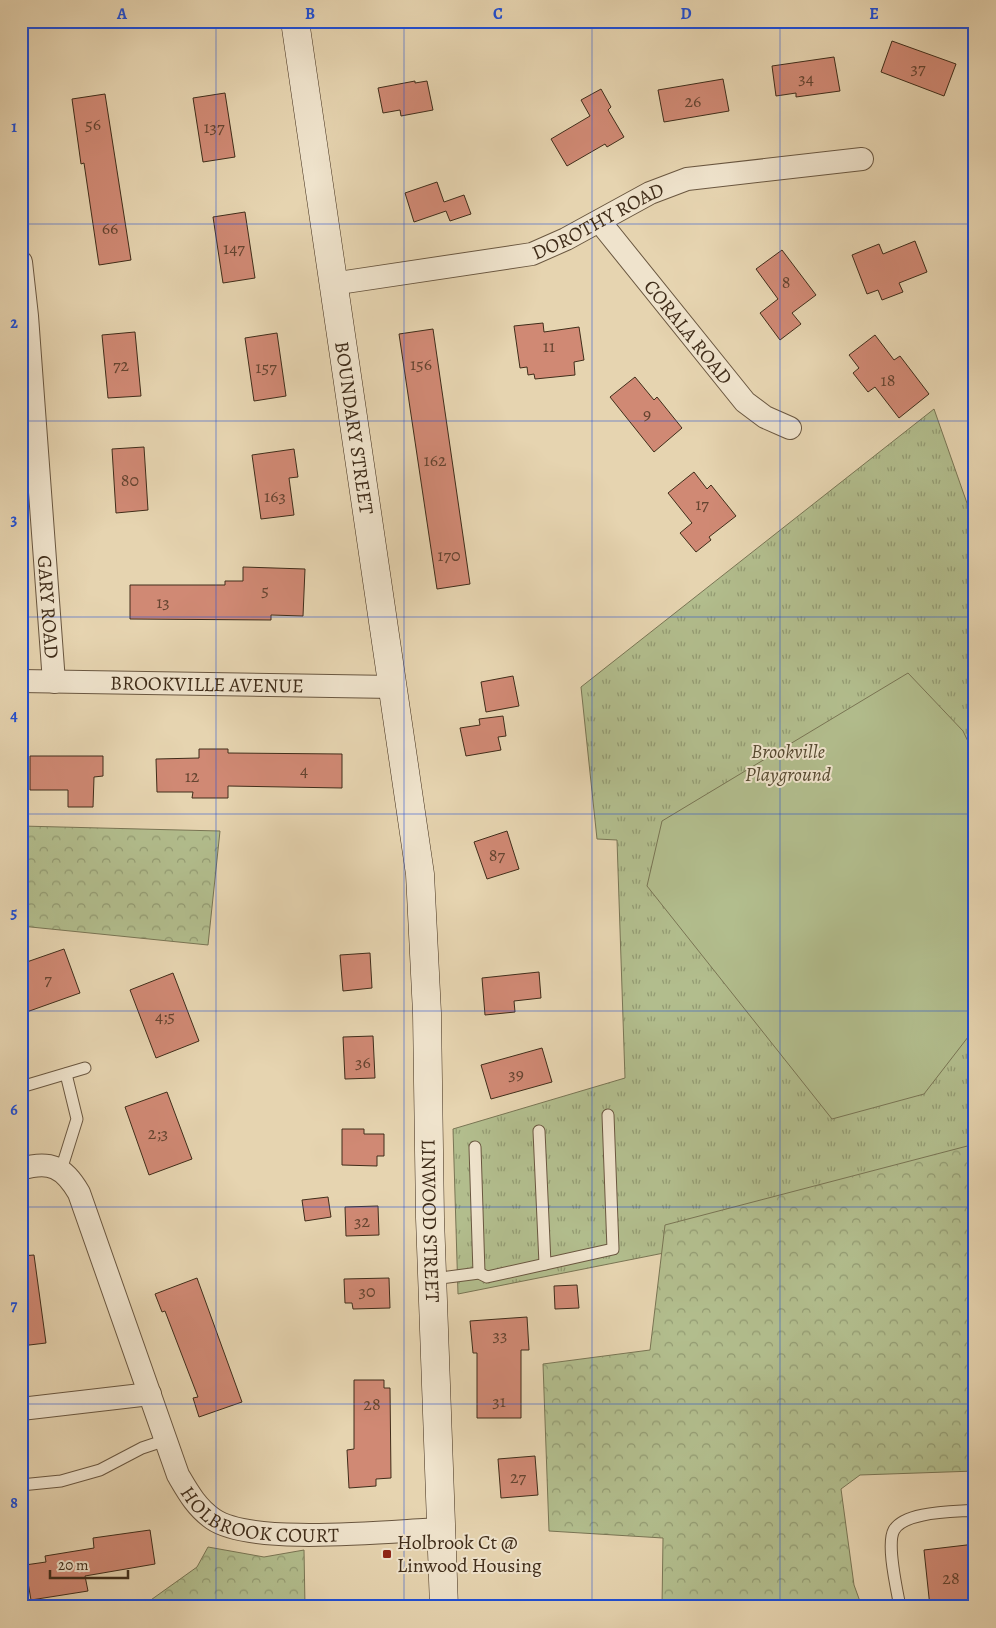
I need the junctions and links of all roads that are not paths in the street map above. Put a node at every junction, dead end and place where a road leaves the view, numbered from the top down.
1 (295, 21) edge
2 (862, 159) dead end
3 (600, 222) junction
4 (21, 262) edge
5 (332, 284) junction
6 (790, 428) dead end
7 (21, 681) edge
8 (54, 682) junction
9 (392, 687) junction
10 (414, 835) joint
11 (85, 1068) dead end
12 (66, 1074) junction
13 (21, 1087) edge
14 (608, 1115) dead end
15 (539, 1131) dead end
16 (475, 1147) dead end
17 (21, 1169) edge
18 (62, 1170) junction
19 (545, 1264) junction
20 (480, 1273) junction
21 (433, 1279) junction
22 (150, 1394) junction
23 (21, 1409) edge
24 (166, 1440) junction
25 (21, 1485) edge
26 (975, 1510) edge
27 (440, 1529) junction
28 (444, 1607) edge
29 (900, 1607) edge

1 - 5 main road, BOUNDARY STREET
2 - 3 street, DOROTHY ROAD
3 - 5 street, DOROTHY ROAD
3 - 6 street, CORALA ROAD
4 - 8 street, GARY ROAD
5 - 9 main road, BOUNDARY STREET
7 - 8 street, BROOKVILLE AVENUE
8 - 9 street, BROOKVILLE AVENUE
9 - 10 main road, BOUNDARY STREET
10 - 21 main road, LINWOOD STREET
11 - 12 lane
12 - 13 lane
12 - 18 lane
14 - 19 lane
15 - 19 lane
16 - 20 lane
17 - 18 street
18 - 22 street, HOLBROOK COURT
19 - 20 lane
20 - 21 lane
21 - 27 main road, LINWOOD STREET
22 - 23 street
22 - 24 street, HOLBROOK COURT
24 - 25 lane
24 - 27 street, HOLBROOK COURT
26 - 29 lane
27 - 28 main road, LINWOOD STREET

